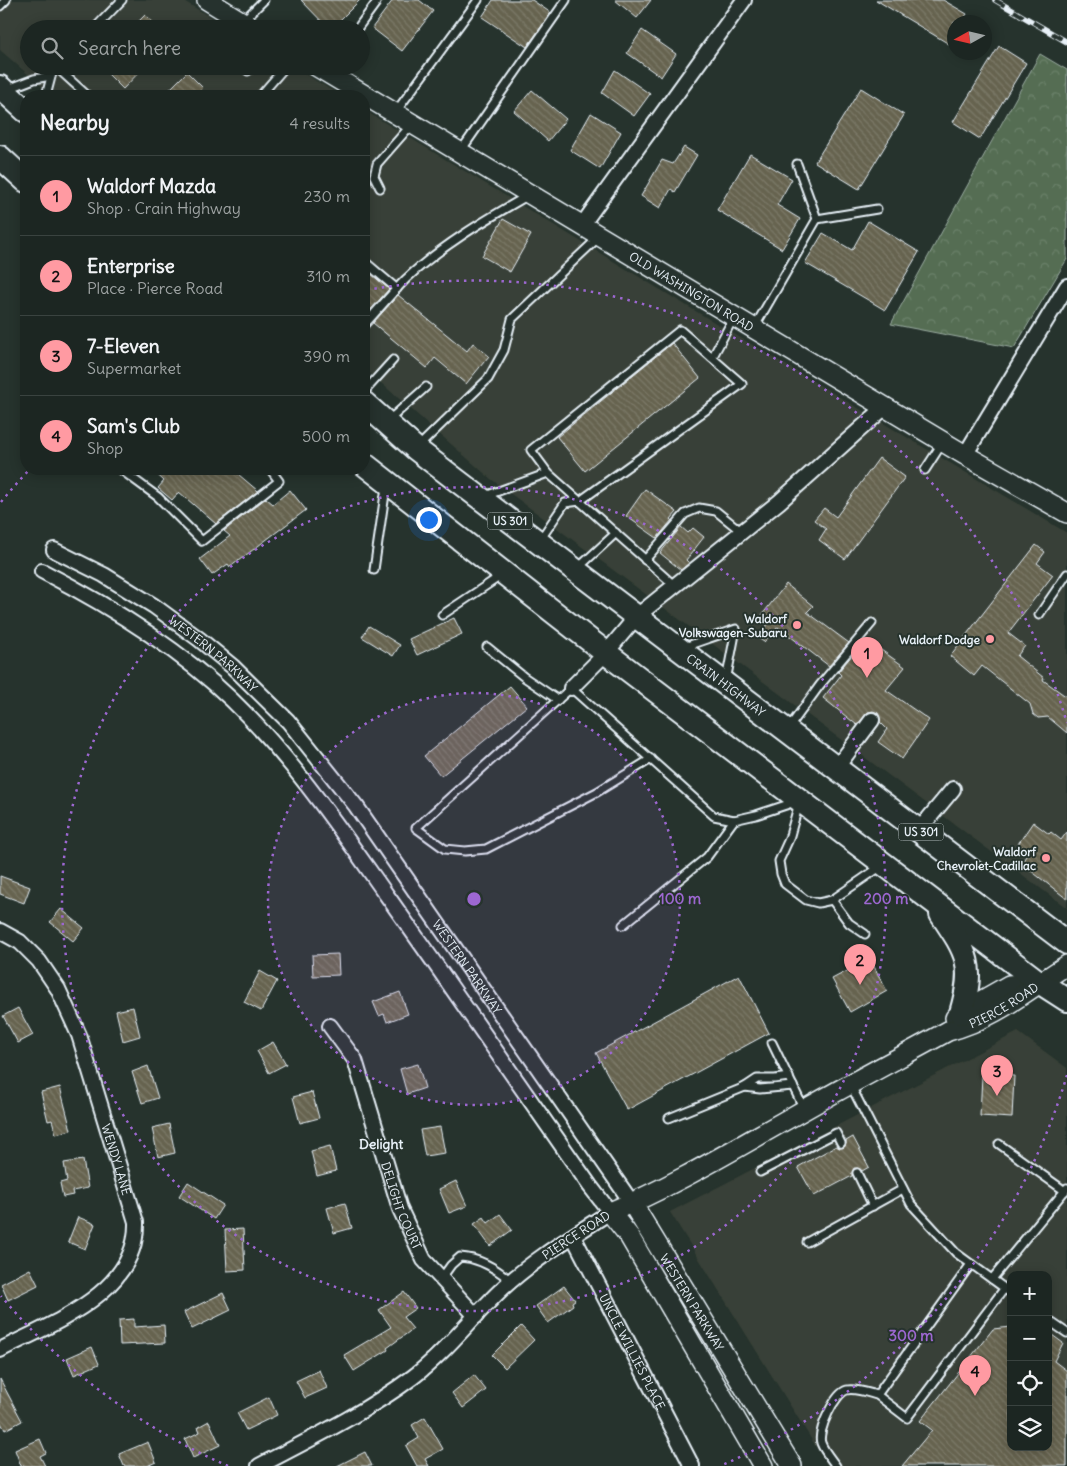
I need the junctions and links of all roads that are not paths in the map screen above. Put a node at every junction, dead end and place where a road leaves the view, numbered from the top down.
1 (6, 0) edge
2 (122, 0) edge
3 (207, 0) edge
4 (264, 0) edge
5 (478, 0) edge
6 (566, 0) edge
7 (744, 0) edge
8 (376, 3) dead end
9 (0, 6) edge
10 (103, 20) edge
11 (240, 20) edge
12 (251, 20) edge
13 (364, 20) edge
14 (65, 75) edge
15 (278, 75) edge
16 (335, 75) edge
17 (51, 76) joint
18 (2, 89) edge
19 (48, 90) edge
20 (81, 90) edge
21 (265, 90) edge
22 (358, 90) edge
23 (370, 98) edge
24 (20, 106) edge
25 (395, 114) junction
26 (413, 124) junction
27 (460, 152) junction
28 (1, 159) edge
29 (798, 164) dead end
30 (20, 176) edge
31 (380, 188) dead end
32 (530, 194) junction
33 (877, 209) dead end
34 (817, 219) junction
35 (582, 225) junction
36 (600, 236) junction
37 (370, 266) edge
38 (1067, 286) edge
39 (397, 289) junction
40 (735, 317) junction
41 (370, 318) edge
42 (754, 328) junction
43 (712, 358) junction
44 (393, 360) dead end
45 (370, 385) edge
46 (426, 387) dead end
47 (885, 407) junction
48 (370, 408) edge
49 (386, 422) junction
50 (944, 442) junction
51 (416, 449) junction
52 (965, 455) junction
53 (370, 469) edge
54 (924, 470) dead end
55 (548, 473) junction
56 (128, 475) edge
57 (275, 475) edge
58 (387, 482) junction
59 (480, 498) junction
60 (580, 501) junction
61 (1067, 513) edge
62 (742, 532) junction
63 (616, 533) junction
64 (539, 542) junction
65 (54, 550) dead end
66 (646, 560) junction
67 (374, 570) dead end
68 (576, 570) junction
69 (42, 571) dead end
70 (504, 574) junction
71 (1067, 574) edge
72 (676, 586) junction
73 (442, 615) dead end
74 (1039, 615) dead end
75 (637, 616) junction
76 (872, 623) dead end
77 (487, 647) dead end
78 (679, 648) junction
79 (606, 653) junction
80 (726, 684) junction
81 (571, 688) junction
82 (558, 700) junction
83 (872, 720) dead end
84 (787, 730) junction
85 (651, 759) junction
86 (837, 767) junction
87 (953, 789) dead end
88 (800, 800) junction
89 (734, 820) junction
90 (919, 830) junction
91 (884, 864) junction
92 (832, 900) junction
93 (932, 900) junction
94 (623, 925) dead end
95 (0, 931) edge
96 (866, 934) dead end
97 (1067, 943) edge
98 (1067, 965) edge
99 (1040, 982) junction
100 (1067, 1000) edge
101 (954, 1022) junction
102 (330, 1026) dead end
103 (772, 1042) dead end
104 (789, 1077) junction
105 (850, 1084) junction
106 (793, 1086) junction
107 (745, 1087) junction
108 (804, 1109) junction
109 (669, 1118) dead end
110 (841, 1143) dead end
111 (1000, 1144) dead end
112 (760, 1172) dead end
113 (857, 1173) dead end
114 (903, 1189) junction
115 (1066, 1189) edge
116 (632, 1203) junction
117 (873, 1206) junction
118 (610, 1212) junction
119 (573, 1236) junction
120 (807, 1242) dead end
121 (971, 1264) junction
122 (441, 1279) junction
123 (992, 1279) junction
124 (511, 1281) junction
125 (1007, 1290) edge
126 (1007, 1292) edge
127 (476, 1316) junction
128 (1052, 1323) edge
129 (1067, 1333) edge
130 (0, 1350) edge
131 (877, 1395) junction
132 (259, 1466) edge
133 (692, 1466) edge
134 (763, 1466) edge
135 (792, 1466) edge
136 (836, 1466) edge

1 - 9 lane
2 - 10 lane
3 - 11 main road
4 - 12 lane
5 - 25 lane
6 - 27 lane
7 - 35 street
8 - 13 lane
14 - 20 lane
15 - 21 lane
16 - 22 main road, OLD WASHINGTON ROAD
17 - 18 lane
17 - 19 lane
18 - 24 highway
23 - 25 main road, OLD WASHINGTON ROAD
25 - 26 main road, OLD WASHINGTON ROAD
26 - 27 main road, OLD WASHINGTON ROAD
26 - 31 lane
27 - 32 main road, OLD WASHINGTON ROAD
28 - 30 highway
29 - 34 lane
32 - 35 main road, OLD WASHINGTON ROAD
32 - 39 lane
33 - 34 lane
34 - 42 lane
35 - 36 main road, OLD WASHINGTON ROAD
36 - 40 main road, OLD WASHINGTON ROAD
36 - 51 lane
37 - 39 lane
38 - 52 street
39 - 41 lane
40 - 42 main road, OLD WASHINGTON ROAD
40 - 43 lane
42 - 47 main road, OLD WASHINGTON ROAD
43 - 55 lane
43 - 60 lane
44 - 45 lane
46 - 49 lane
47 - 50 main road, OLD WASHINGTON ROAD
47 - 62 street
48 - 49 highway, CRAIN HIGHWAY / US 301
49 - 51 highway, CRAIN HIGHWAY / US 301
50 - 52 main road, OLD WASHINGTON ROAD
50 - 54 lane
51 - 59 highway, CRAIN HIGHWAY / US 301
52 - 61 main road, OLD WASHINGTON ROAD
53 - 58 highway
55 - 59 lane
55 - 60 lane
56 - 57 lane
58 - 67 lane
58 - 70 highway
59 - 64 highway, CRAIN HIGHWAY / US 301
60 - 63 lane
60 - 64 lane
62 - 66 lane
62 - 72 street
63 - 66 lane
63 - 68 lane
64 - 68 highway, CRAIN HIGHWAY / US 301
65 - 116 street, WESTERN PARKWAY
66 - 72 lane
68 - 75 highway, CRAIN HIGHWAY / US 301
69 - 118 street, WESTERN PARKWAY
70 - 73 lane
70 - 79 highway
71 - 74 lane
72 - 75 street
75 - 78 highway, CRAIN HIGHWAY / US 301
75 - 79 street
76 - 84 lane
77 - 82 lane
78 - 80 highway, CRAIN HIGHWAY / US 301
78 - 80 lane
79 - 81 street
79 - 88 highway
80 - 84 highway, CRAIN HIGHWAY / US 301
81 - 82 lane
81 - 85 lane
82 - 85 lane
83 - 86 street
84 - 86 highway, CRAIN HIGHWAY / US 301
85 - 89 lane
86 - 90 highway, CRAIN HIGHWAY / US 301
87 - 90 street
88 - 89 lane
88 - 91 highway
88 - 92 lane
89 - 94 lane
90 - 97 highway, CRAIN HIGHWAY / US 301
91 - 92 lane
91 - 93 highway
92 - 96 lane
93 - 99 highway
93 - 101 highway
95 - 130 street, WENDY LANE
98 - 99 main road
99 - 100 highway
99 - 101 main road, PIERCE ROAD
101 - 105 main road, PIERCE ROAD
102 - 122 street, DELIGHT COURT
103 - 104 lane
104 - 106 lane
104 - 107 lane
105 - 108 main road, PIERCE ROAD
105 - 114 lane
106 - 107 lane
106 - 108 lane
107 - 109 lane
108 - 116 main road, PIERCE ROAD
110 - 112 lane
111 - 115 lane
113 - 117 lane
114 - 117 lane
114 - 121 lane
115 - 123 lane
116 - 118 main road, PIERCE ROAD
116 - 135 main road, WESTERN PARKWAY
117 - 120 lane
118 - 119 street, PIERCE ROAD
118 - 134 main road, WESTERN PARKWAY
119 - 124 street, PIERCE ROAD
119 - 133 street, UNCLE WILLIES PLACE
121 - 123 lane
121 - 131 lane
122 - 124 lane
122 - 127 street, DELIGHT COURT
123 - 125 lane
124 - 127 street, PIERCE ROAD
126 - 131 lane
127 - 132 street, PIERCE ROAD
128 - 129 lane
131 - 136 lane

